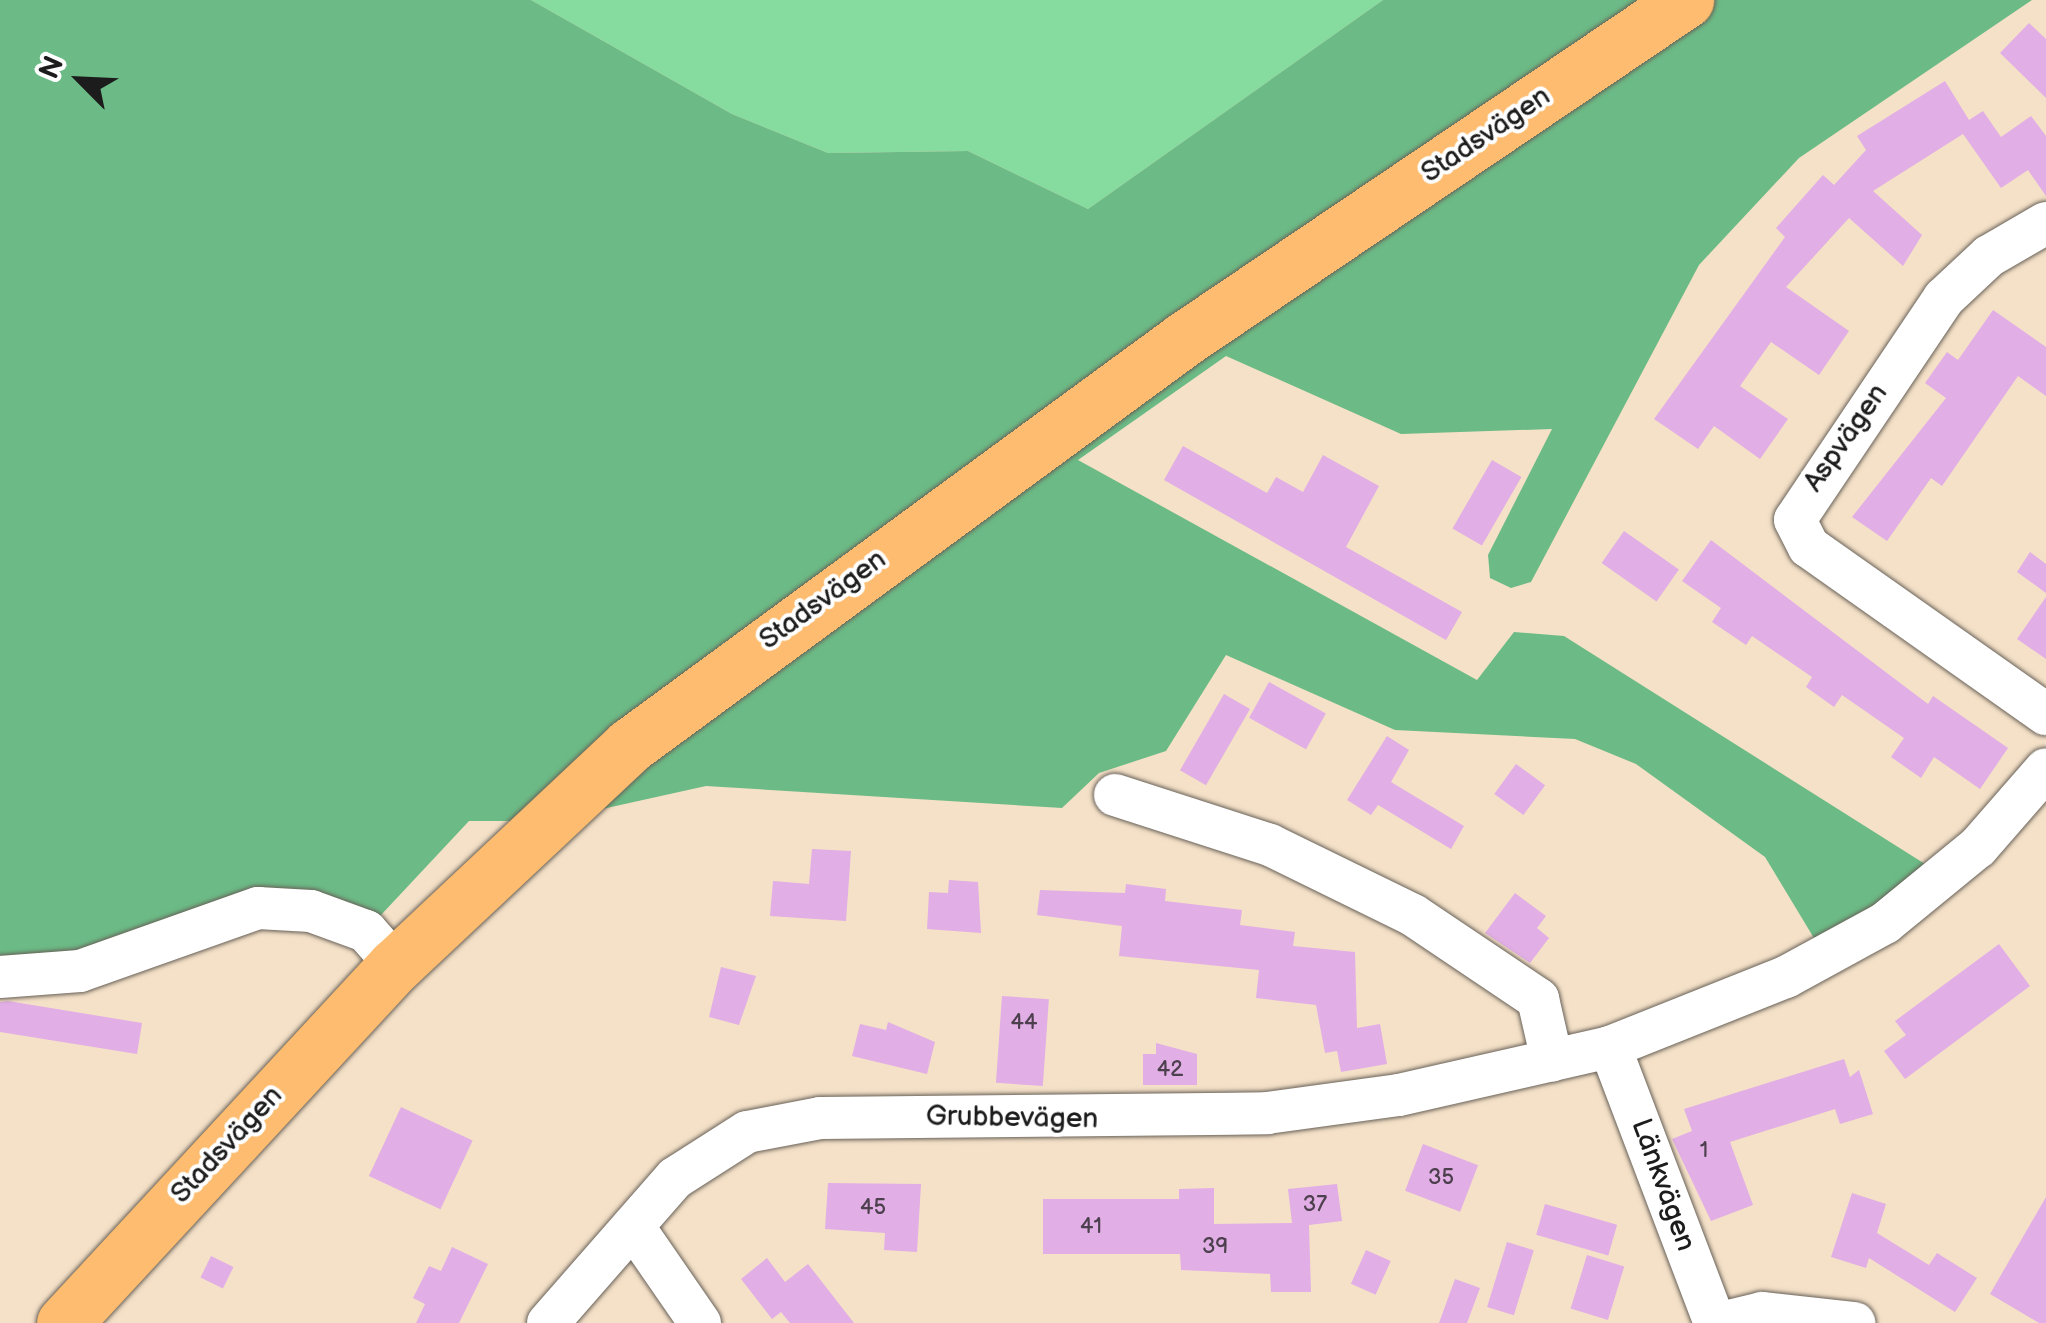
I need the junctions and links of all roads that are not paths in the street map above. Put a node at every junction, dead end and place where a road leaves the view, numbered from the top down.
1 (1686, 0) edge
2 (2046, 223) edge
3 (2046, 714) edge
4 (2046, 769) edge
5 (1115, 795) dead end
6 (396, 965) junction
7 (0, 977) edge
8 (1610, 1047) junction
9 (1552, 1060) junction
10 (633, 1226) junction
11 (64, 1323) edge
12 (548, 1323) edge
13 (700, 1323) edge
14 (1718, 1323) edge
15 (1854, 1323) edge

1 - 6 main road, Stadsvägen
2 - 3 street, Aspvägen
4 - 8 street, Grubbevägen
5 - 9 street
6 - 7 street
6 - 11 main road, Stadsvägen
8 - 9 street, Grubbevägen
8 - 14 street, Länkvägen
9 - 10 street, Grubbevägen
10 - 12 street, Grubbevägen
10 - 13 street
14 - 15 street

